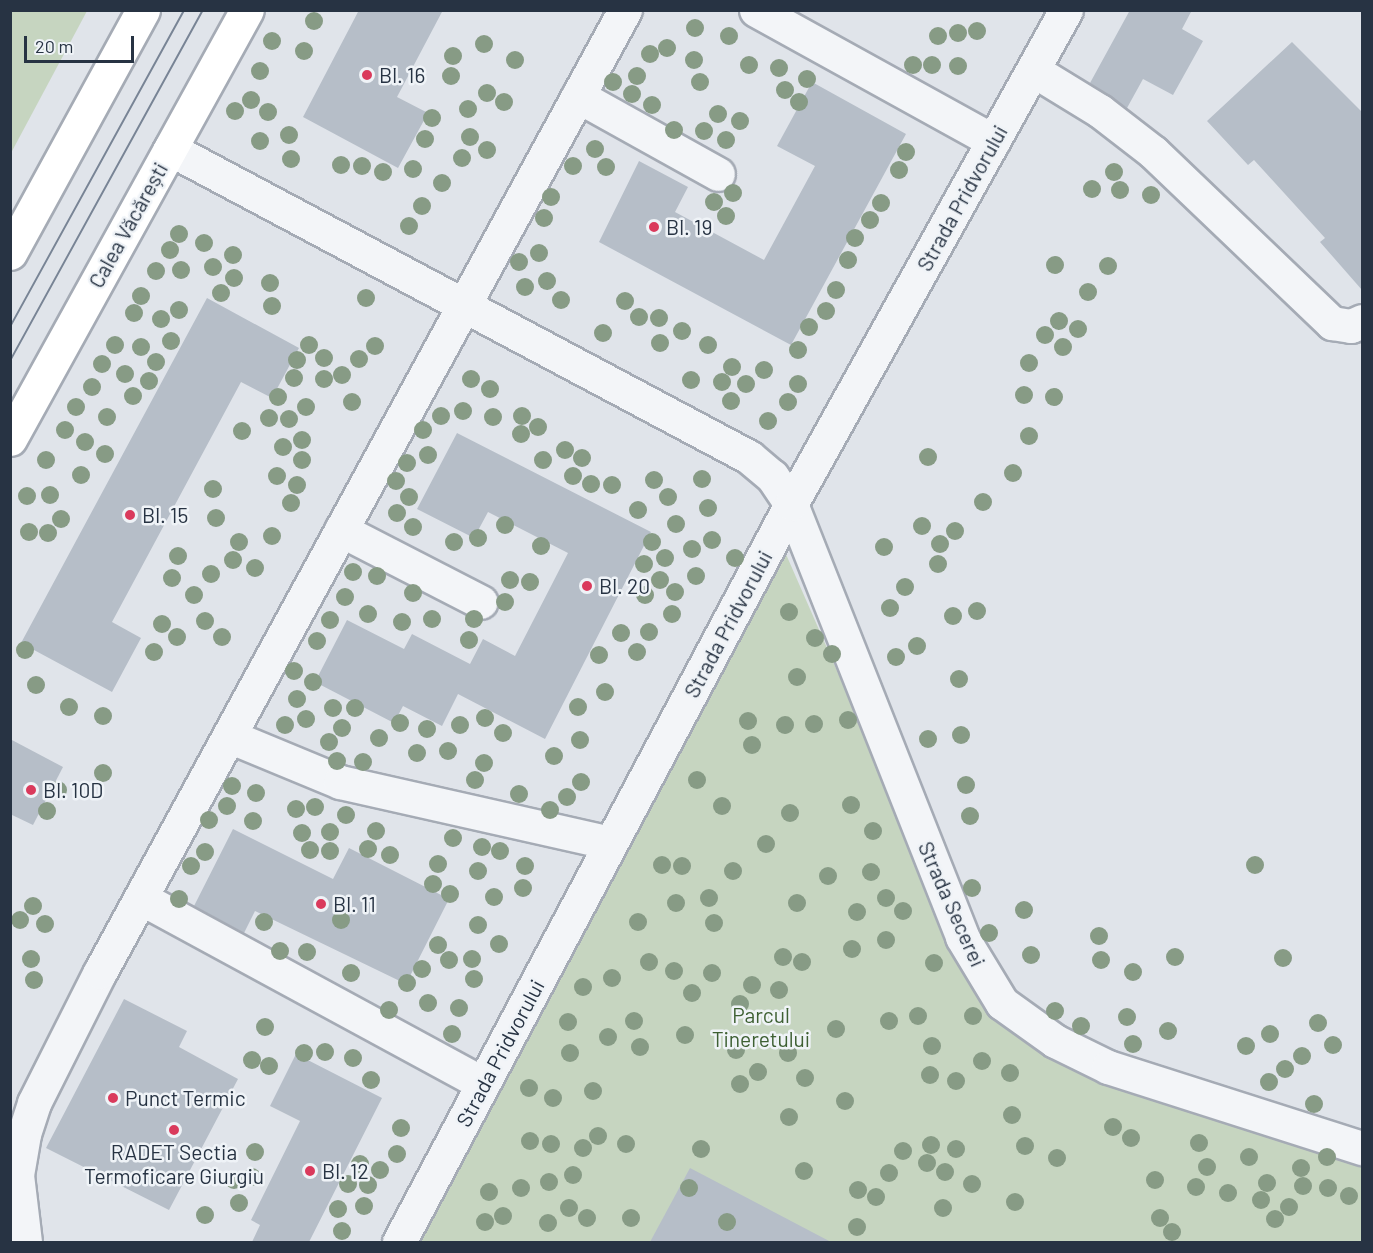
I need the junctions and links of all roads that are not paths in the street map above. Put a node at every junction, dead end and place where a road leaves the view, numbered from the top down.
1 (143, 10) edge
2 (247, 10) edge
3 (625, 10) edge
4 (756, 10) edge
5 (1066, 10) edge
6 (1033, 70) junction
7 (578, 96) junction
8 (993, 141) junction
9 (170, 149) junction
10 (718, 174) dead end
11 (10, 253) edge
12 (463, 304) junction
13 (1362, 321) edge
14 (10, 439) edge
15 (791, 504) junction
16 (341, 530) junction
17 (481, 602) dead end
18 (229, 736) junction
19 (610, 843) junction
20 (141, 898) junction
21 (483, 1084) junction
22 (1362, 1123) edge
23 (1316, 1135) junction
24 (1362, 1148) edge
25 (25, 1242) edge
26 (399, 1242) edge

1 - 11 main road
2 - 9 main road, Calea Văcărești
3 - 7 street
4 - 8 street
5 - 6 street, Strada Pridvorului
6 - 8 street, Strada Pridvorului
6 - 13 street
7 - 10 street
7 - 12 street
8 - 15 street, Strada Pridvorului
9 - 12 street, Strada Secerei
9 - 14 main road, Calea Văcărești
12 - 15 street, Strada Secerei
12 - 16 street
15 - 19 street, Strada Pridvorului
15 - 23 street, Strada Secerei
16 - 17 street
16 - 18 street
18 - 19 street
18 - 20 street
19 - 21 street, Strada Pridvorului
20 - 21 street
20 - 25 street
21 - 26 street, Strada Pridvorului
22 - 23 street
23 - 24 street, Strada Secerei

